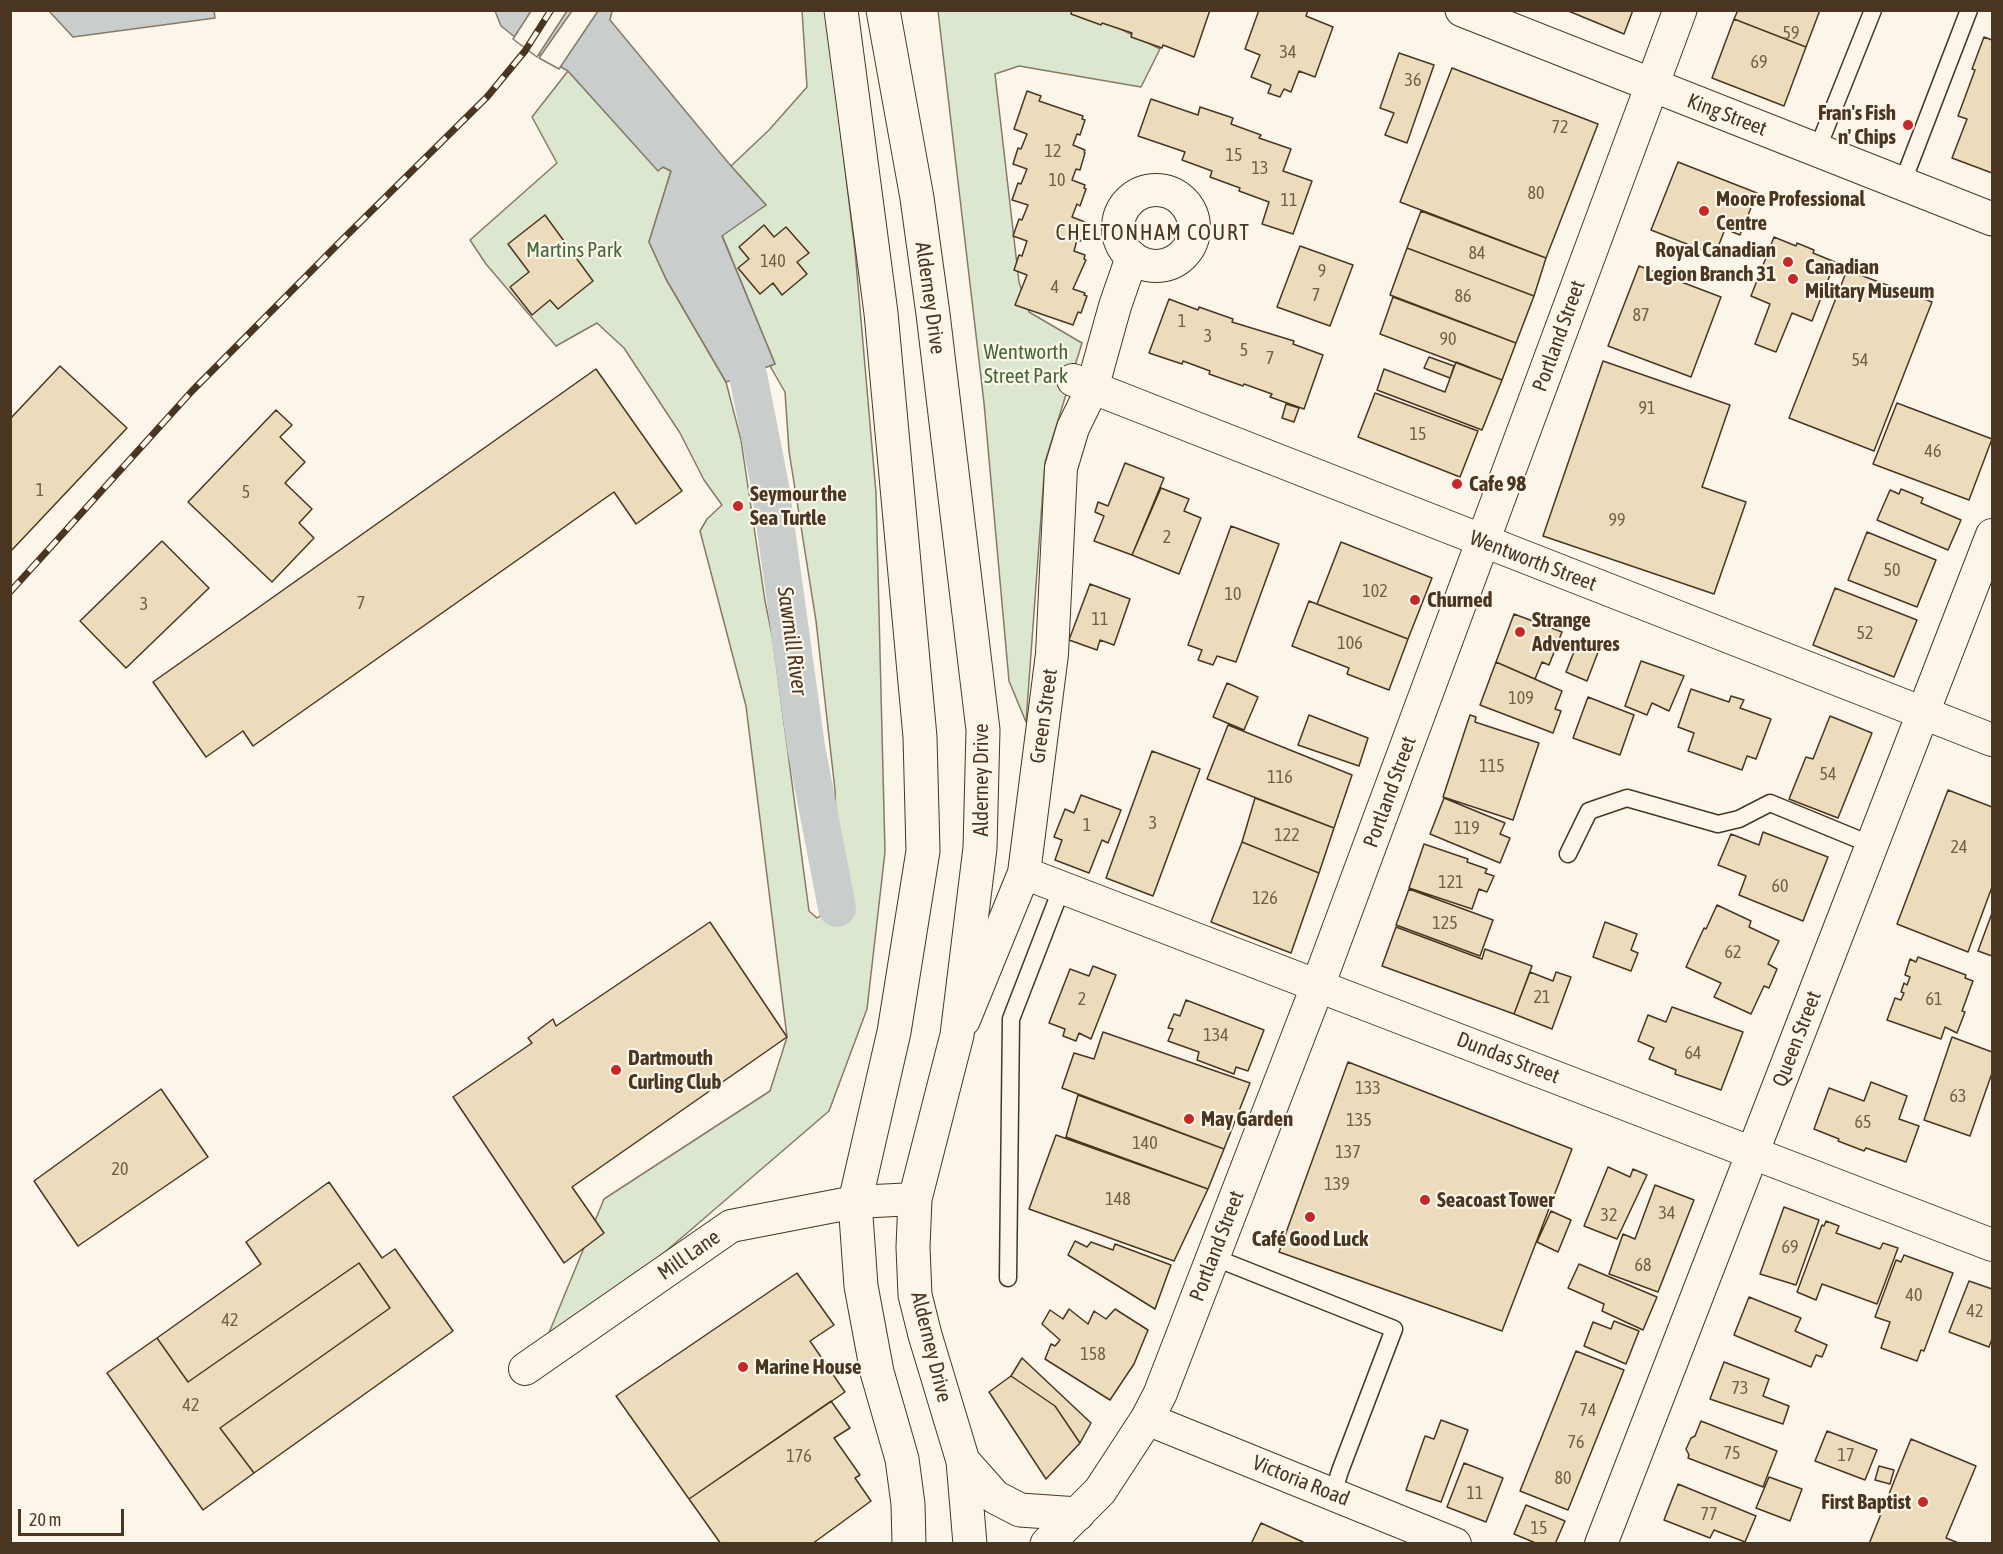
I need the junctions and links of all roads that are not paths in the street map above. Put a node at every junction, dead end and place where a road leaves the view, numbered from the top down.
1 (841, 10) edge
2 (884, 10) edge
3 (1462, 10) edge
4 (1680, 10) edge
5 (1873, 10) edge
6 (1969, 10) edge
7 (1652, 86) junction
8 (1817, 150) junction
9 (1902, 184) junction
10 (1992, 219) edge
11 (1132, 257) dead end
12 (1083, 385) junction
13 (1992, 535) edge
14 (1483, 541) junction
15 (1923, 713) junction
16 (1992, 741) edge
17 (1872, 845) junction
18 (1568, 854) dead end
19 (1024, 873) junction
20 (1062, 887) junction
21 (1318, 985) junction
22 (957, 1035) junction
23 (1753, 1153) junction
24 (915, 1199) junction
25 (855, 1202) junction
26 (1992, 1245) edge
27 (1213, 1257) junction
28 (1008, 1278) dead end
29 (525, 1369) dead end
30 (1147, 1419) junction
31 (963, 1461) junction
32 (1334, 1494) junction
33 (1078, 1514) junction
34 (909, 1544) edge
35 (970, 1544) edge
36 (1047, 1544) edge
37 (1455, 1544) edge
38 (1601, 1544) edge

1 - 25 main road
2 - 22 main road, Alderney Drive
3 - 7 main road, King Street
4 - 7 main road, Portland Street
5 - 8 lane
6 - 9 lane
7 - 8 main road, King Street
7 - 14 main road, Portland Street
8 - 9 main road, King Street
9 - 10 main road, King Street
11 - 12 street
12 - 14 street, Wentworth Street
12 - 19 street, Green Street
13 - 15 street, Queen Street
14 - 15 street, Wentworth Street
14 - 21 main road, Portland Street
15 - 16 street, Wentworth Street
15 - 17 street, Queen Street
17 - 18 lane
17 - 23 street, Queen Street
19 - 20 street, Dundas Street
19 - 22 street, Green Street
20 - 21 street, Dundas Street
20 - 28 lane
21 - 23 street, Dundas Street
21 - 27 main road, Portland Street
22 - 24 main road, Alderney Drive
23 - 26 street, Dundas Street
23 - 38 street, Queen Street
24 - 25 street, Mill Lane
24 - 31 main road, Alderney Drive
25 - 29 street, Mill Lane
25 - 34 main road
27 - 30 main road, Portland Street
27 - 32 lane
30 - 32 street, Victoria Road
30 - 33 main road, Portland Street
31 - 33 main road
31 - 35 main road, Alderney Drive
32 - 37 street, Victoria Road
33 - 36 main road, Portland Street

